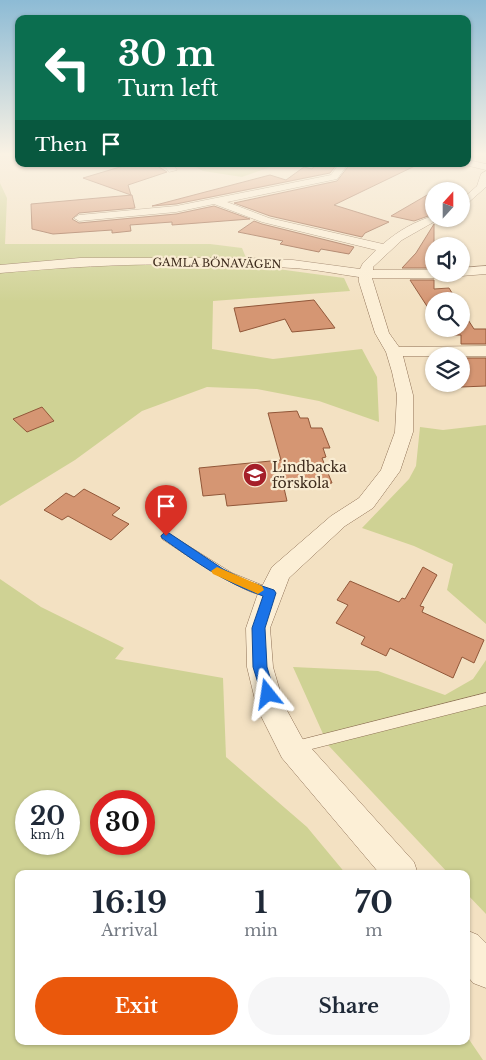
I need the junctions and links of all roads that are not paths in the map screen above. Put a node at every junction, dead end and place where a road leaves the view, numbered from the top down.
1 (198, 203) edge
2 (221, 203) edge
3 (79, 218) dead end
4 (425, 222) edge
5 (384, 248) junction
6 (0, 269) edge
7 (486, 270) edge
8 (470, 271) edge
9 (366, 274) junction
10 (425, 274) edge
11 (486, 351) edge
12 (394, 352) junction
13 (166, 536) dead end
14 (270, 593) junction
15 (486, 699) edge
16 (292, 748) junction
17 (399, 870) edge
18 (470, 952) edge
19 (486, 970) edge

1 - 3 street
2 - 5 street
4 - 5 street
5 - 9 street
6 - 9 street, GAMLA BÖNAVÄGEN
7 - 8 street
9 - 10 street, GAMLA BÖNAVÄGEN
9 - 12 street
11 - 12 street
12 - 14 street
13 - 14 lane
14 - 16 street
15 - 16 lane
16 - 17 street
18 - 19 street

